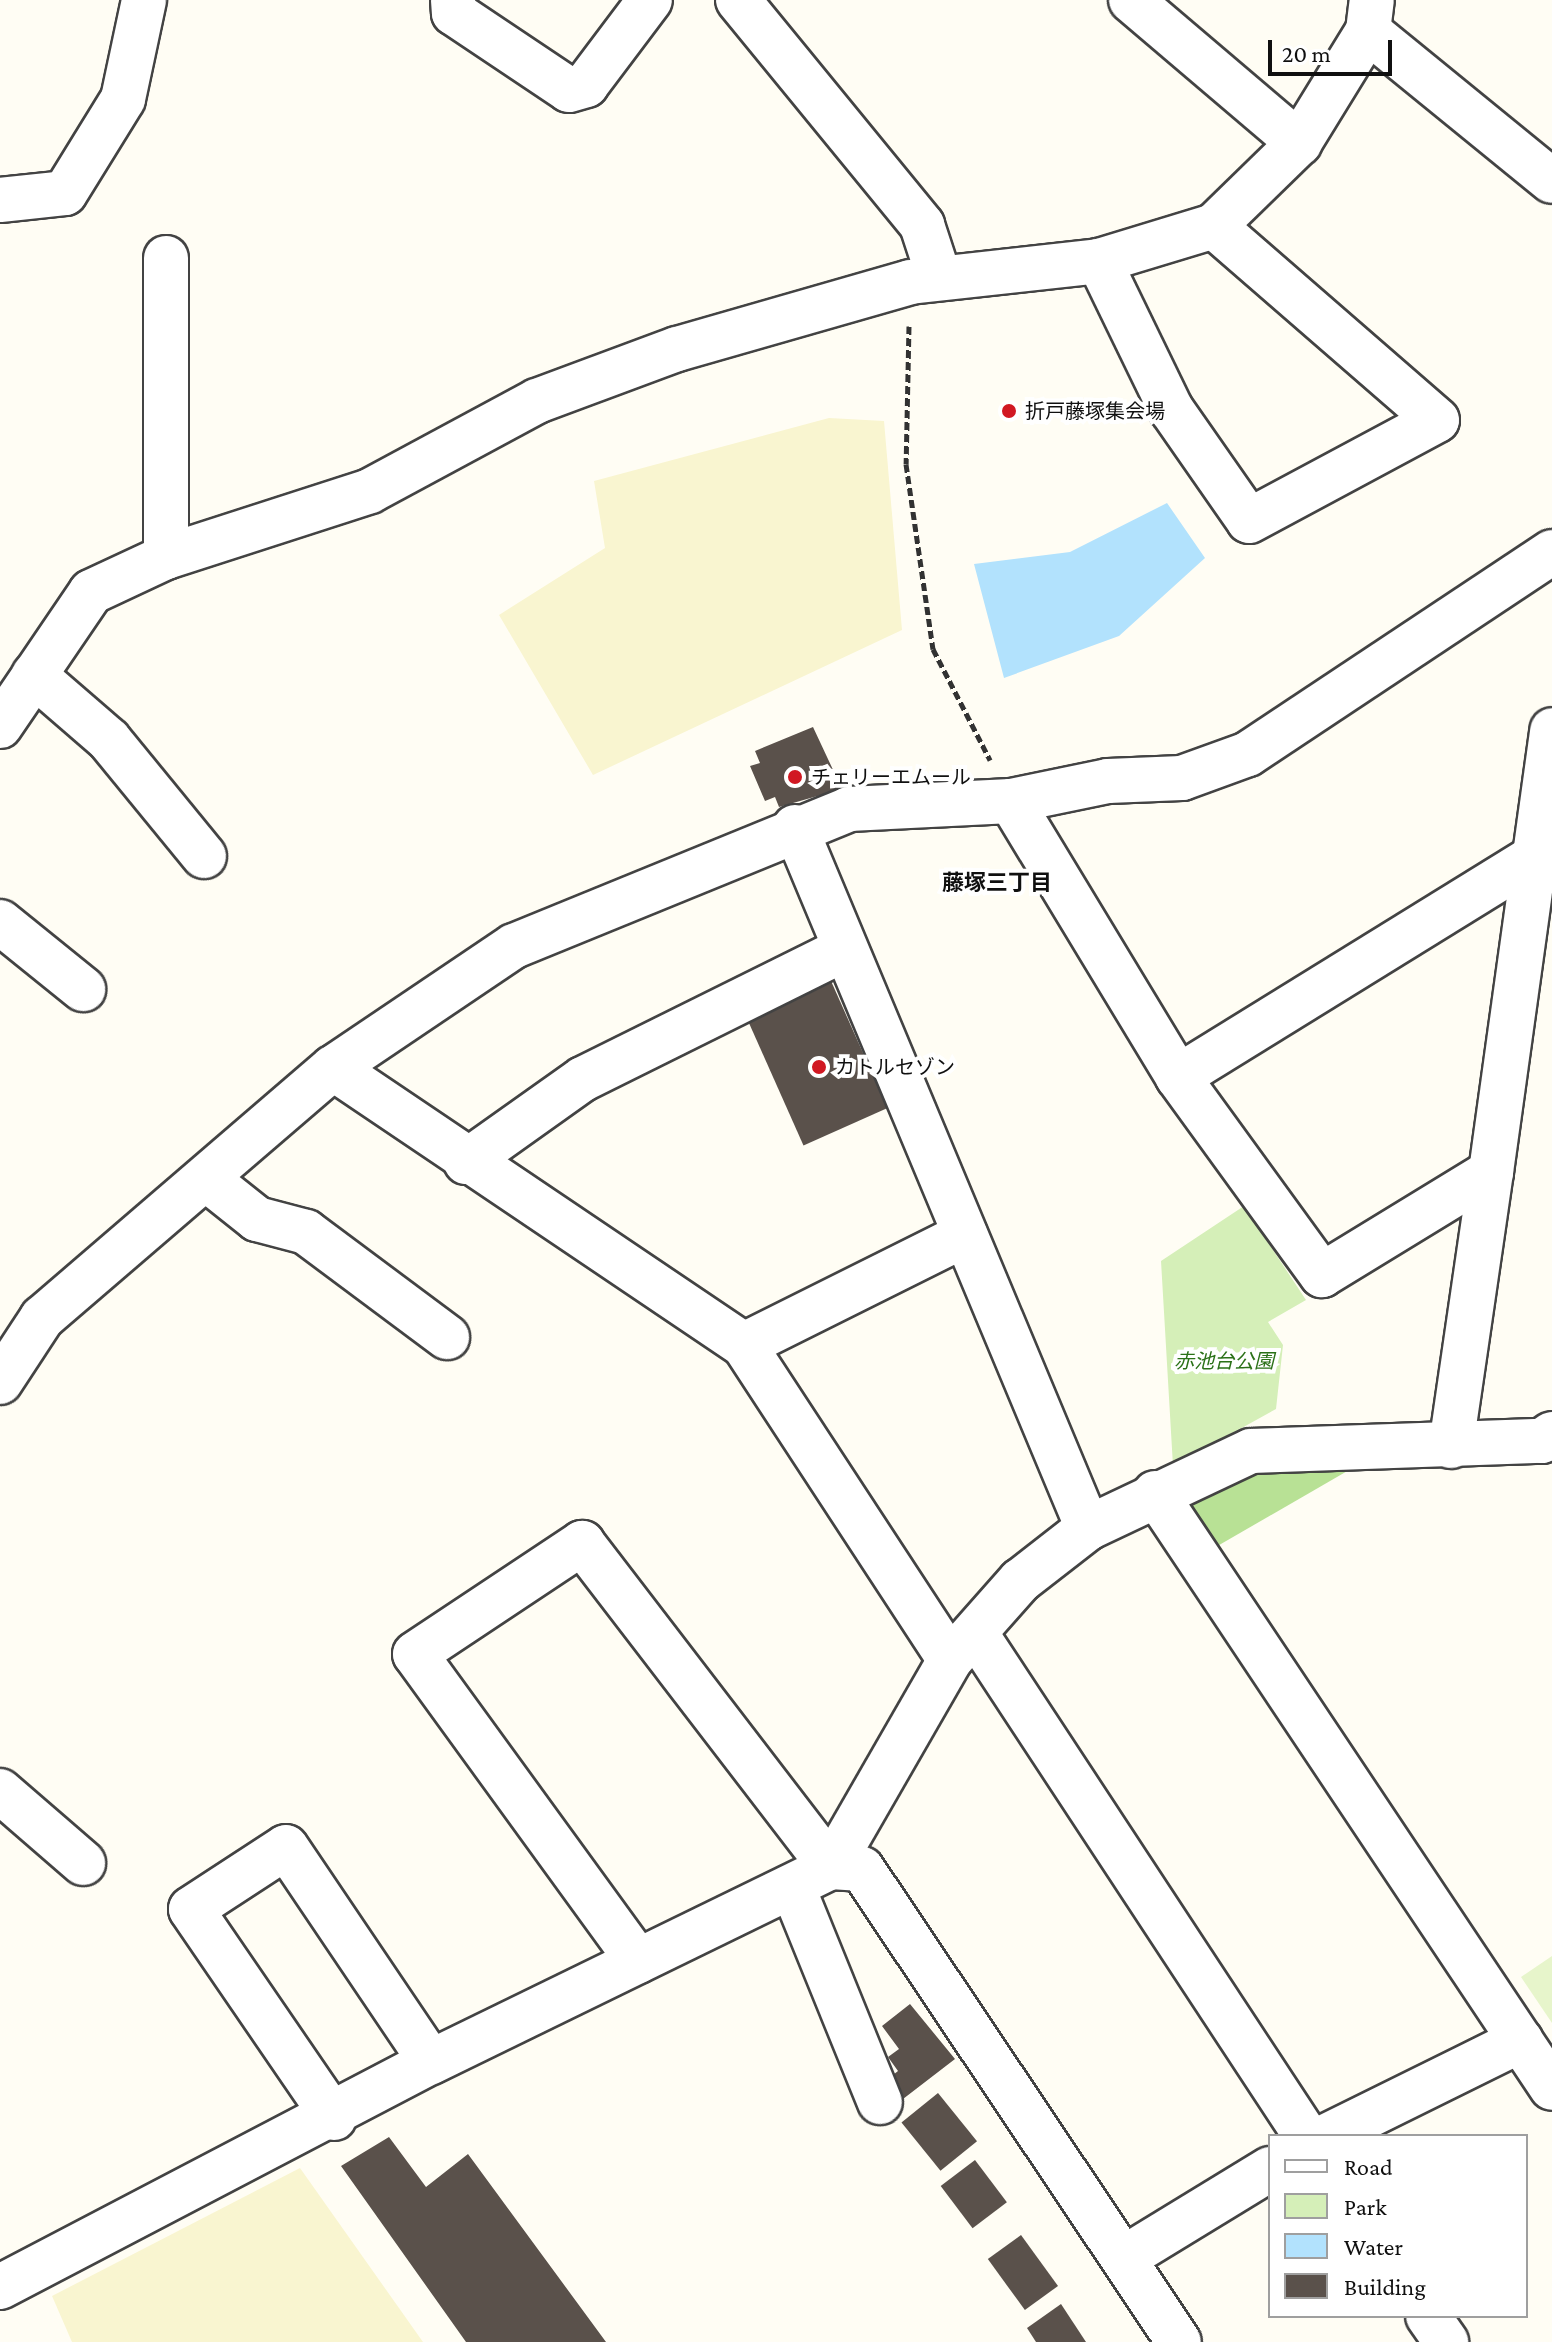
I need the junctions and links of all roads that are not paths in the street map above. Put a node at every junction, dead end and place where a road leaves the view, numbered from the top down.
1 (144, 0) edge
2 (453, 0) edge
3 (650, 0) edge
4 (738, 0) edge
5 (1131, 0) edge
6 (1370, 16) edge
7 (1299, 143) junction
8 (1552, 181) edge
9 (0, 200) edge
10 (1214, 226) junction
11 (166, 258) dead end
12 (1099, 261) junction
13 (924, 279) junction
14 (1552, 552) edge
15 (166, 557) junction
16 (34, 675) junction
17 (0, 726) edge
18 (1552, 730) edge
19 (1011, 801) junction
20 (795, 827) junction
21 (1541, 853) junction
22 (204, 856) dead end
23 (0, 922) edge
24 (845, 949) junction
25 (83, 989) dead end
26 (333, 1068) junction
27 (1178, 1077) junction
28 (466, 1162) junction
29 (1491, 1172) junction
30 (208, 1180) junction
31 (965, 1235) junction
32 (447, 1337) dead end
33 (744, 1345) junction
34 (0, 1382) edge
35 (1552, 1434) edge
36 (1451, 1446) junction
37 (1155, 1493) junction
38 (1088, 1528) junction
39 (963, 1647) junction
40 (0, 1791) edge
41 (83, 1863) dead end
42 (831, 1867) junction
43 (793, 1888) junction
44 (638, 1961) junction
45 (1521, 2040) junction
46 (431, 2062) junction
47 (1552, 2088) edge
48 (880, 2102) dead end
49 (334, 2118) junction
50 (1305, 2134) edge
51 (1331, 2134) edge
52 (1268, 2170) edge
53 (1124, 2258) junction
54 (0, 2287) edge
55 (1429, 2318) edge
56 (1179, 2342) edge
57 (1446, 2342) edge

1 - 9 street
2 - 3 street
4 - 13 street
5 - 7 street
6 - 7 street
6 - 8 street
7 - 10 street
10 - 12 street
10 - 12 street
11 - 15 street
12 - 13 street
13 - 15 street
14 - 19 street
15 - 16 street
16 - 17 street
16 - 22 street
18 - 21 street
19 - 20 street
19 - 27 street
20 - 24 street
20 - 26 street
21 - 27 street
21 - 29 street
23 - 25 street
24 - 28 street
24 - 31 street
26 - 28 street
26 - 30 street
27 - 29 street
28 - 33 street
29 - 36 street
30 - 32 street
30 - 34 street
31 - 33 street
31 - 38 street
33 - 39 street
35 - 36 street
36 - 37 street
37 - 38 street
37 - 45 street
38 - 39 street
39 - 42 street
39 - 50 street
40 - 41 street
42 - 43 street
42 - 44 street
42 - 53 street
43 - 44 street
43 - 48 street
44 - 46 street
45 - 47 street
45 - 51 street
46 - 49 street
46 - 49 street
49 - 54 street
52 - 53 street
53 - 56 street
55 - 57 street

